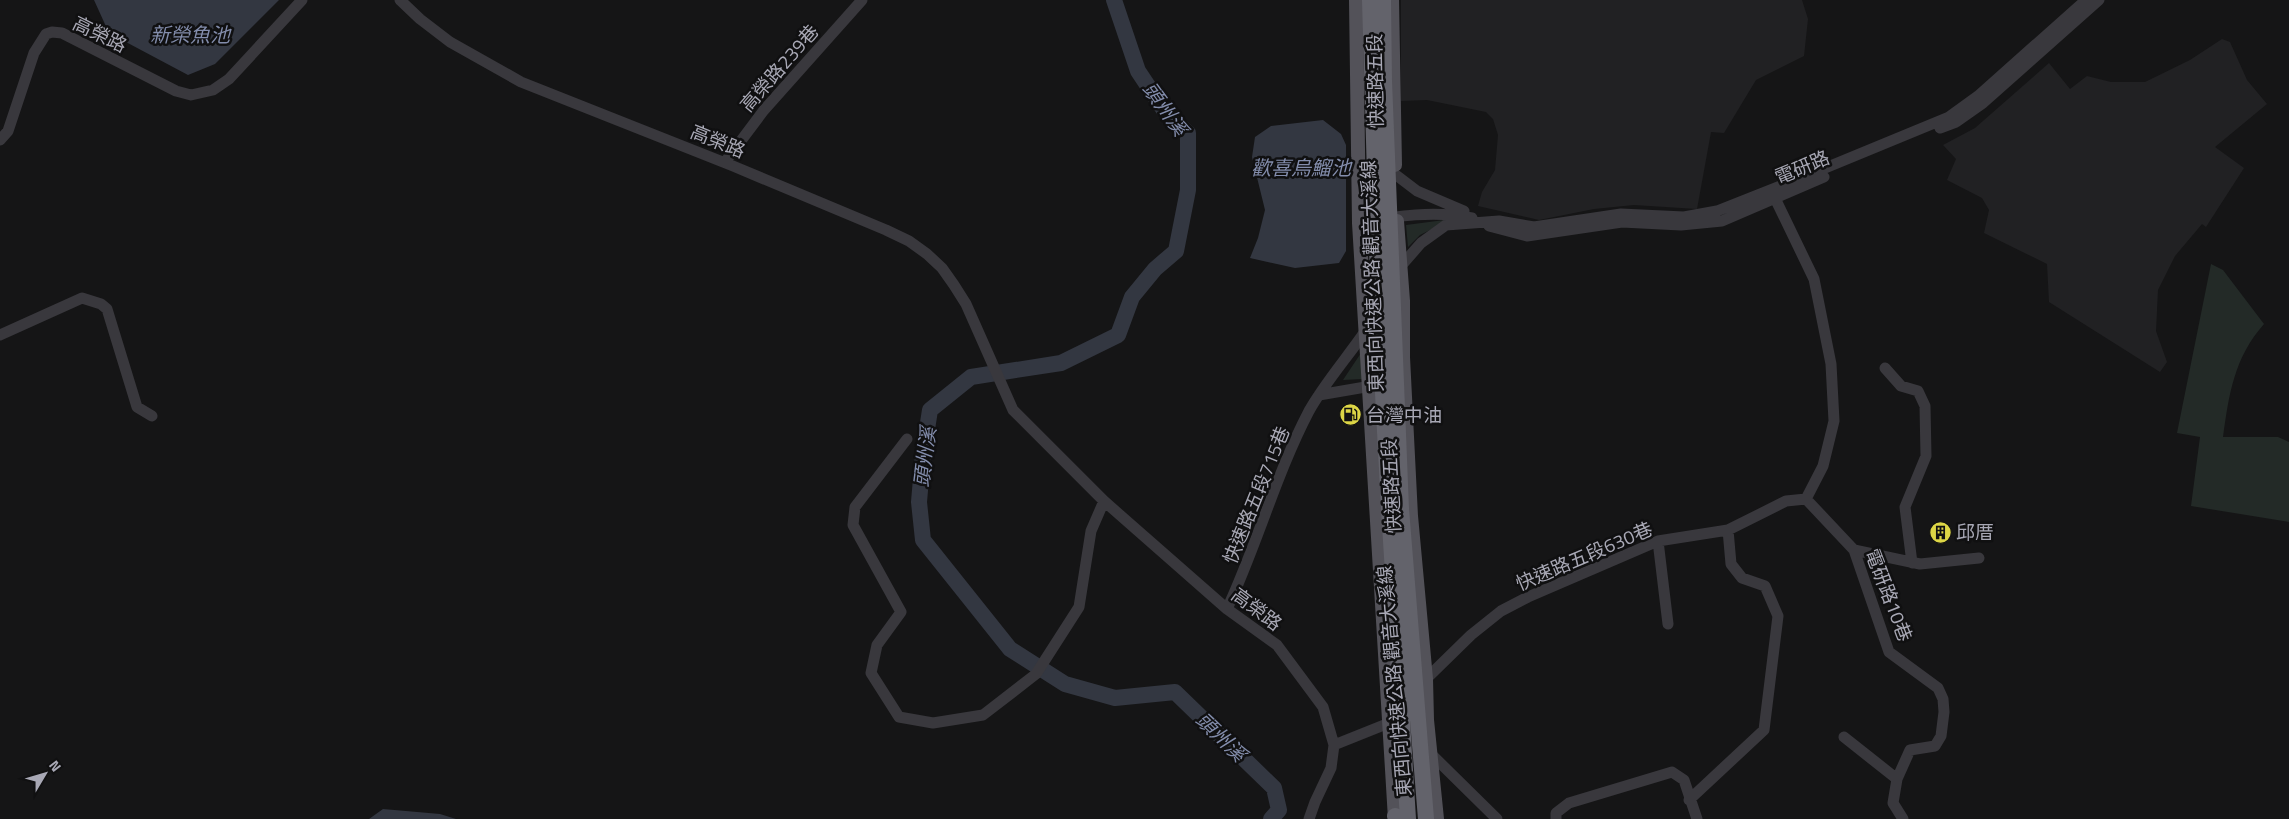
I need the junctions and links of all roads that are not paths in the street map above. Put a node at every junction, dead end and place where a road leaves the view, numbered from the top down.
1 (302, 0) edge
2 (400, 0) edge
3 (862, 0) edge
4 (1356, 0) edge
5 (1370, 0) edge
6 (1383, 0) edge
7 (1392, 0) edge
8 (2086, 0) edge
9 (2099, 0) edge
10 (0, 140) edge
11 (725, 162) junction
12 (1396, 175) junction
13 (1772, 194) junction
14 (1396, 216) junction
15 (1486, 221) junction
16 (1473, 222) junction
17 (1359, 223) junction
18 (1401, 266) junction
19 (1364, 333) junction
20 (0, 335) edge
21 (1885, 368) dead end
22 (1404, 381) junction
23 (1370, 386) junction
24 (1320, 396) junction
25 (152, 416) dead end
26 (908, 439) dead end
27 (1806, 499) junction
28 (1104, 501) junction
29 (1728, 530) junction
30 (1658, 541) junction
31 (1854, 550) junction
32 (1979, 558) dead end
33 (1912, 563) junction
34 (1227, 609) junction
35 (1668, 624) dead end
36 (1426, 679) junction
37 (1389, 723) junction
38 (1844, 737) dead end
39 (1334, 745) junction
40 (1430, 754) junction
41 (1897, 779) junction
42 (1689, 800) junction
43 (1398, 818) edge
44 (1309, 819) edge
45 (1426, 819) edge
46 (1437, 819) edge
47 (1498, 819) edge
48 (1556, 819) edge
49 (1696, 819) edge
50 (1903, 819) edge

1 - 10 street, 高榮路
2 - 11 street, 高榮路
3 - 11 street, 高榮路239巷
4 - 17 main road, 快速路五段
5 - 43 highway, 東西向快速公路 觀音大溪線, bridge
6 - 45 highway, 東西向快速公路 觀音大溪線, bridge
7 - 12 main road, 快速路五段
8 - 13 street, 電研路
9 - 13 street, 電研路
11 - 28 street, 高榮路
12 - 14 main road, 快速路五段
12 - 15 street
13 - 15 street, 電研路
13 - 16 street, 電研路
13 - 27 street
14 - 15 street, 電研路
14 - 17 street, 電研路
14 - 18 main road, 快速路五段
15 - 16 street, 電研路
16 - 18 street, 電研路
17 - 19 main road, 快速路五段
18 - 22 main road, 快速路五段
19 - 23 main road, 快速路五段
19 - 24 street, 快速路五段715巷
20 - 25 street
21 - 33 street
22 - 23 street
22 - 36 main road, 快速路五段
23 - 24 street
23 - 37 main road, 快速路五段
24 - 34 street, 快速路五段715巷
26 - 28 street
27 - 29 street, 快速路五段630巷
27 - 31 street, 電研路10巷
28 - 34 street, 高榮路
29 - 30 street, 快速路五段630巷
29 - 42 street
30 - 35 street
30 - 36 street, 快速路五段630巷
31 - 33 street
31 - 41 street, 電研路10巷
32 - 33 street
34 - 39 street, 高榮路
36 - 40 main road, 快速路五段
37 - 39 street
37 - 43 main road, 快速路五段
38 - 41 street
39 - 44 street, 高榮路
40 - 46 main road, 快速路五段
40 - 47 street
41 - 50 street, 電研路10巷
42 - 48 street
42 - 49 street

